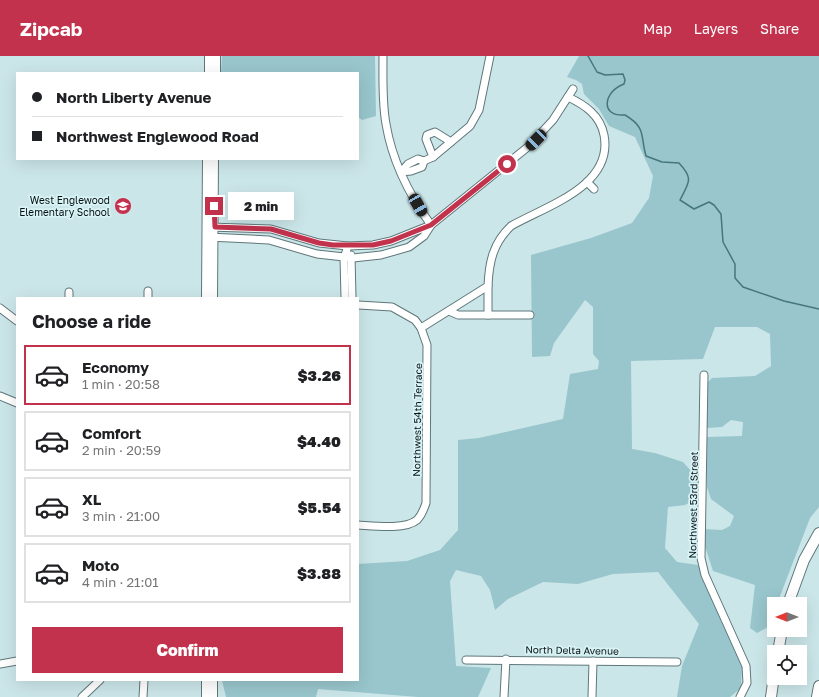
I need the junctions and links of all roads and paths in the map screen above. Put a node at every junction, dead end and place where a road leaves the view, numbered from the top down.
1 (209, 56) edge
2 (216, 56) edge
3 (383, 56) edge
4 (490, 56) edge
5 (209, 72) edge
6 (216, 72) edge
7 (573, 89) dead end
8 (568, 97) junction
9 (451, 142) junction
10 (433, 157) junction
11 (208, 160) edge
12 (214, 160) edge
13 (401, 172) junction
14 (587, 182) junction
15 (594, 189) dead end
16 (431, 225) junction
17 (211, 227) junction
18 (210, 238) junction
19 (348, 246) junction
20 (344, 258) junction
21 (352, 258) junction
22 (344, 282) junction
23 (353, 282) junction
24 (488, 286) junction
25 (206, 297) edge
26 (213, 297) edge
27 (345, 297) edge
28 (352, 297) edge
29 (359, 305) edge
30 (1, 310) edge
31 (449, 311) junction
32 (488, 314) junction
33 (530, 315) dead end
34 (16, 321) edge
35 (421, 328) junction
36 (704, 374) dead end
37 (0, 396) edge
38 (16, 403) edge
39 (359, 525) edge
40 (819, 533) edge
41 (791, 597) edge
42 (506, 659) junction
43 (466, 660) dead end
44 (16, 661) edge
45 (593, 661) junction
46 (678, 662) dead end
47 (0, 664) edge
48 (99, 681) edge
49 (144, 681) edge
50 (206, 681) edge
51 (213, 681) edge
52 (773, 685) edge
53 (819, 686) edge
54 (82, 697) edge
55 (144, 697) edge
56 (206, 697) edge
57 (213, 697) edge
58 (504, 697) edge
59 (592, 697) edge
60 (740, 697) edge
61 (771, 697) edge
62 (817, 697) edge

1 - 5 main road
2 - 6 main road
3 - 13 street
4 - 9 street
7 - 8 street
8 - 14 street
8 - 16 street
9 - 10 street
9 - 10 street
10 - 13 street
11 - 17 main road
12 - 17 main road
13 - 16 street
14 - 15 street
14 - 24 street
16 - 19 street
16 - 21 street
17 - 18 main road
17 - 19 street
18 - 20 street
18 - 25 main road
18 - 26 main road
19 - 20 street
19 - 21 street
20 - 21 street
20 - 22 street
21 - 23 street
22 - 23 street
22 - 27 street
23 - 28 street
24 - 31 street
24 - 32 street
29 - 35 street
30 - 34 street
31 - 32 street
31 - 35 street
32 - 33 street
35 - 39 street, Northwest 54th Terrace
36 - 60 street, Northwest 53rd Street
37 - 38 street
40 - 41 highway
42 - 43 street, North Delta Avenue
42 - 45 street, North Delta Avenue
42 - 58 street
44 - 47 street
45 - 46 street, North Delta Avenue
45 - 59 street
48 - 54 street
49 - 55 street
50 - 56 main road
51 - 57 main road
52 - 61 highway
53 - 62 highway

